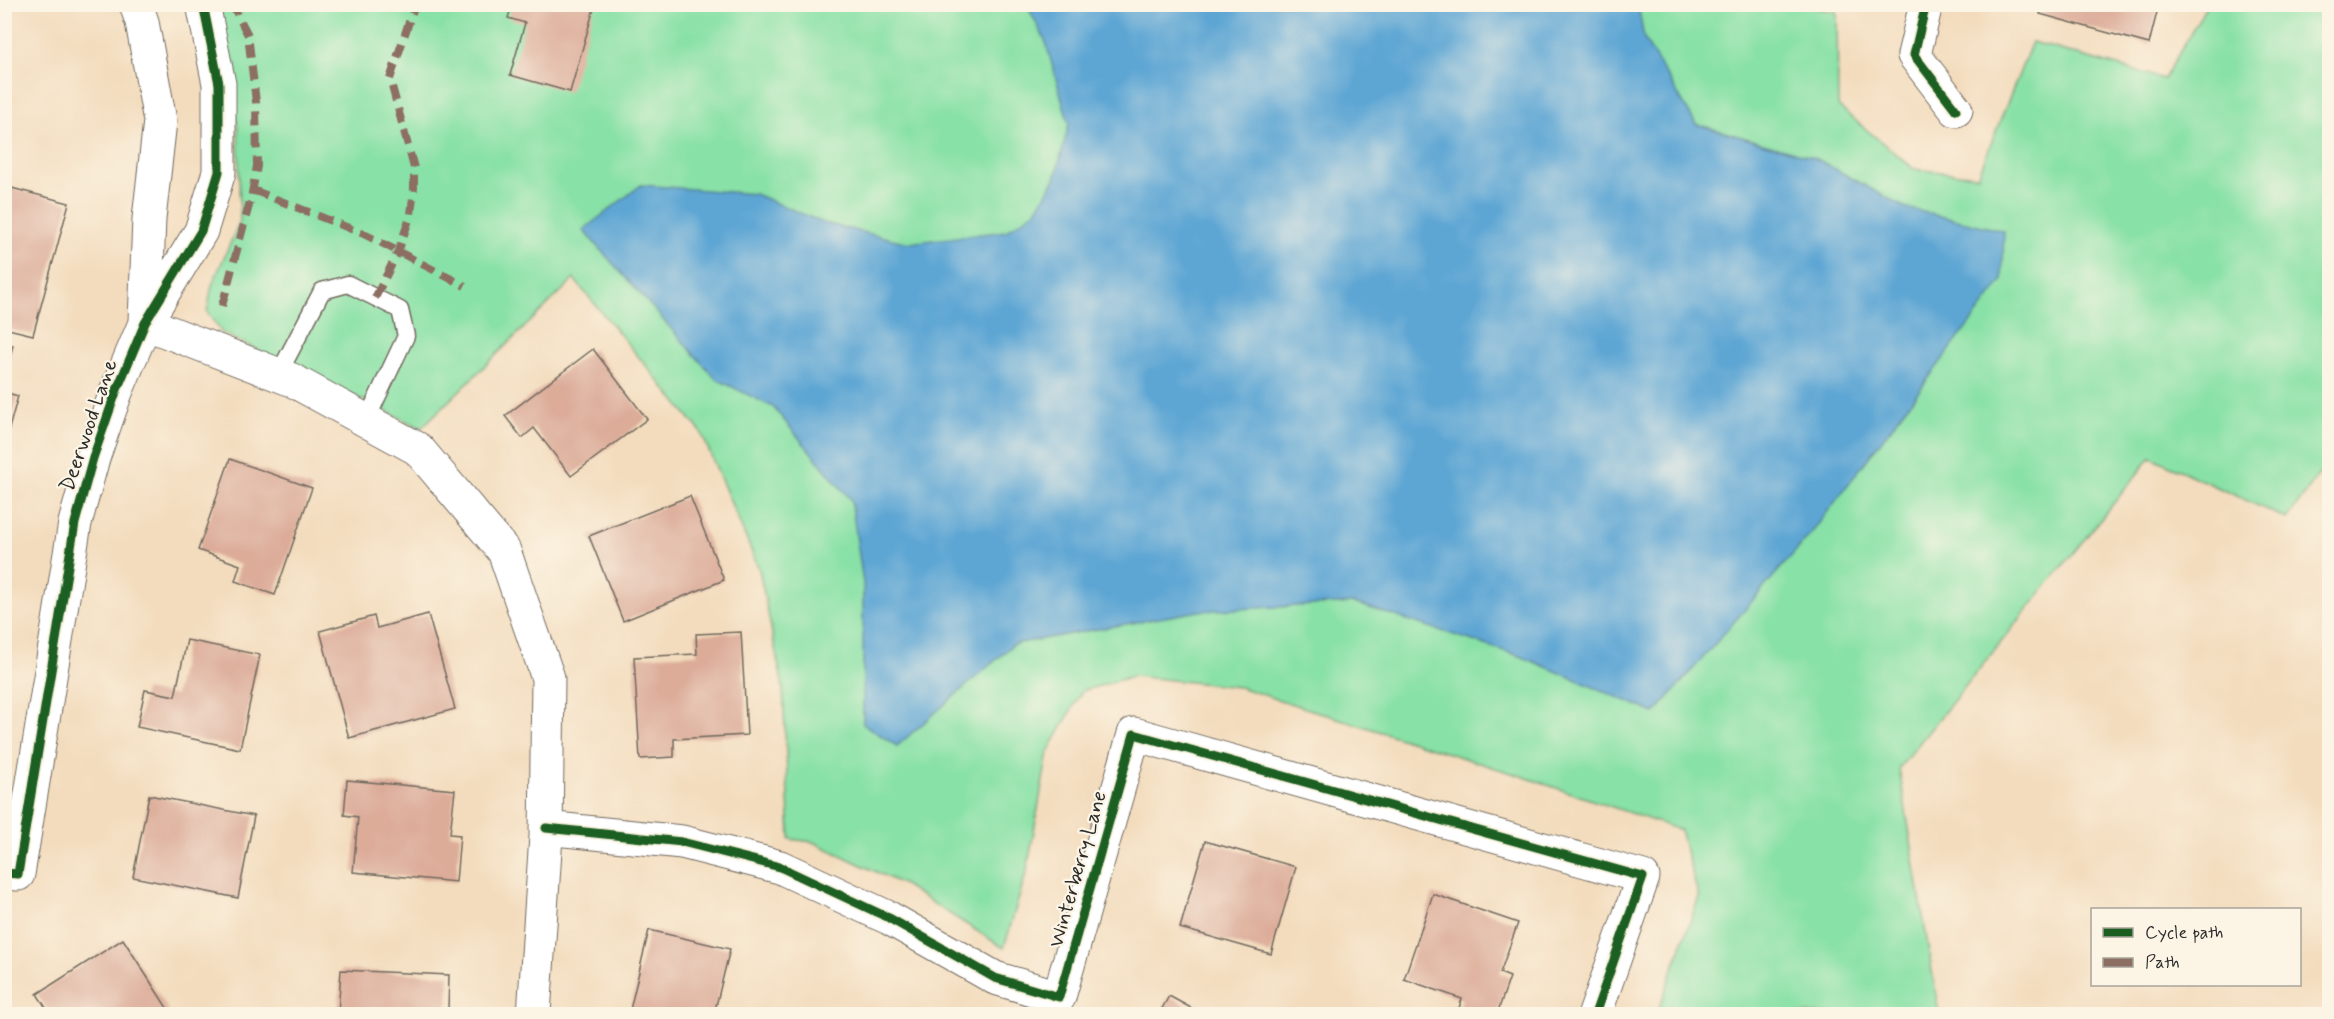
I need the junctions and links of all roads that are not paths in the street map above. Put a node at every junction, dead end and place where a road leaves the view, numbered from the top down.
1 (136, 4) edge
2 (203, 4) edge
3 (1926, 4) edge
4 (1956, 110) dead end
5 (145, 323) junction
6 (278, 375) junction
7 (366, 421) junction
8 (546, 828) junction
9 (11, 873) edge
10 (534, 1014) edge
11 (1595, 1014) edge

1 - 5 street, Deerwood Lane
2 - 5 street, Deerwood Lane
3 - 4 street
5 - 6 street
5 - 9 street, Deerwood Lane
6 - 7 street
6 - 7 lane
7 - 8 street
8 - 10 street
8 - 11 street, Winterberry Lane

